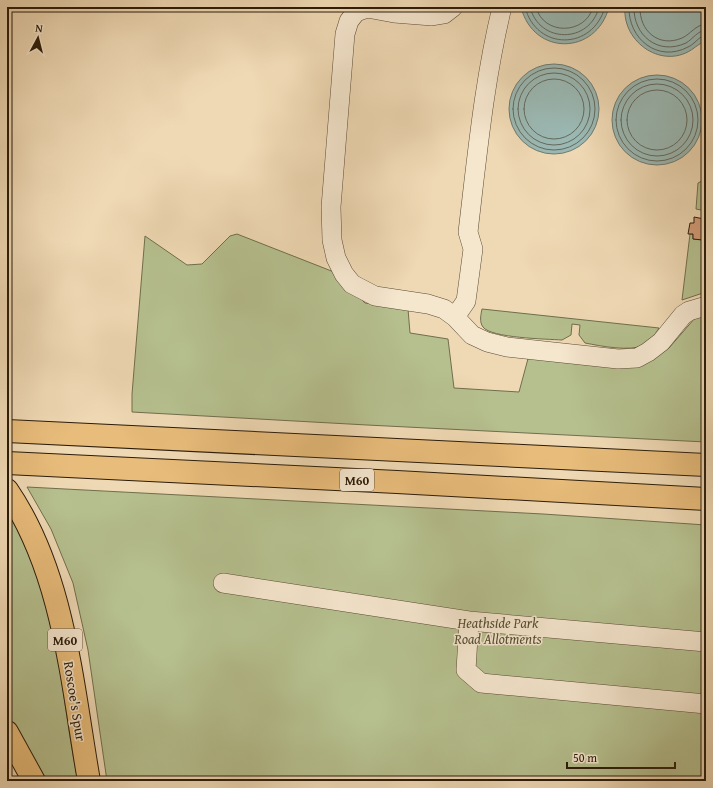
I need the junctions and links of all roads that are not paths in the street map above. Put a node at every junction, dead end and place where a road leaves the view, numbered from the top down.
1 (453, 7) edge
2 (502, 7) edge
3 (706, 306) edge
4 (455, 317) junction
5 (7, 431) edge
6 (7, 463) edge
7 (706, 465) edge
8 (12, 497) edge
9 (706, 499) edge
10 (223, 583) dead end
11 (469, 620) junction
12 (706, 642) edge
13 (706, 704) edge
14 (7, 732) edge
15 (34, 781) edge
16 (89, 781) edge

1 - 4 lane
2 - 4 lane
3 - 4 lane
5 - 7 highway, M60
6 - 9 highway, M60
8 - 16 highway, Roscoe's Spur / M60
10 - 11 lane
11 - 12 lane
11 - 13 lane
14 - 15 highway

